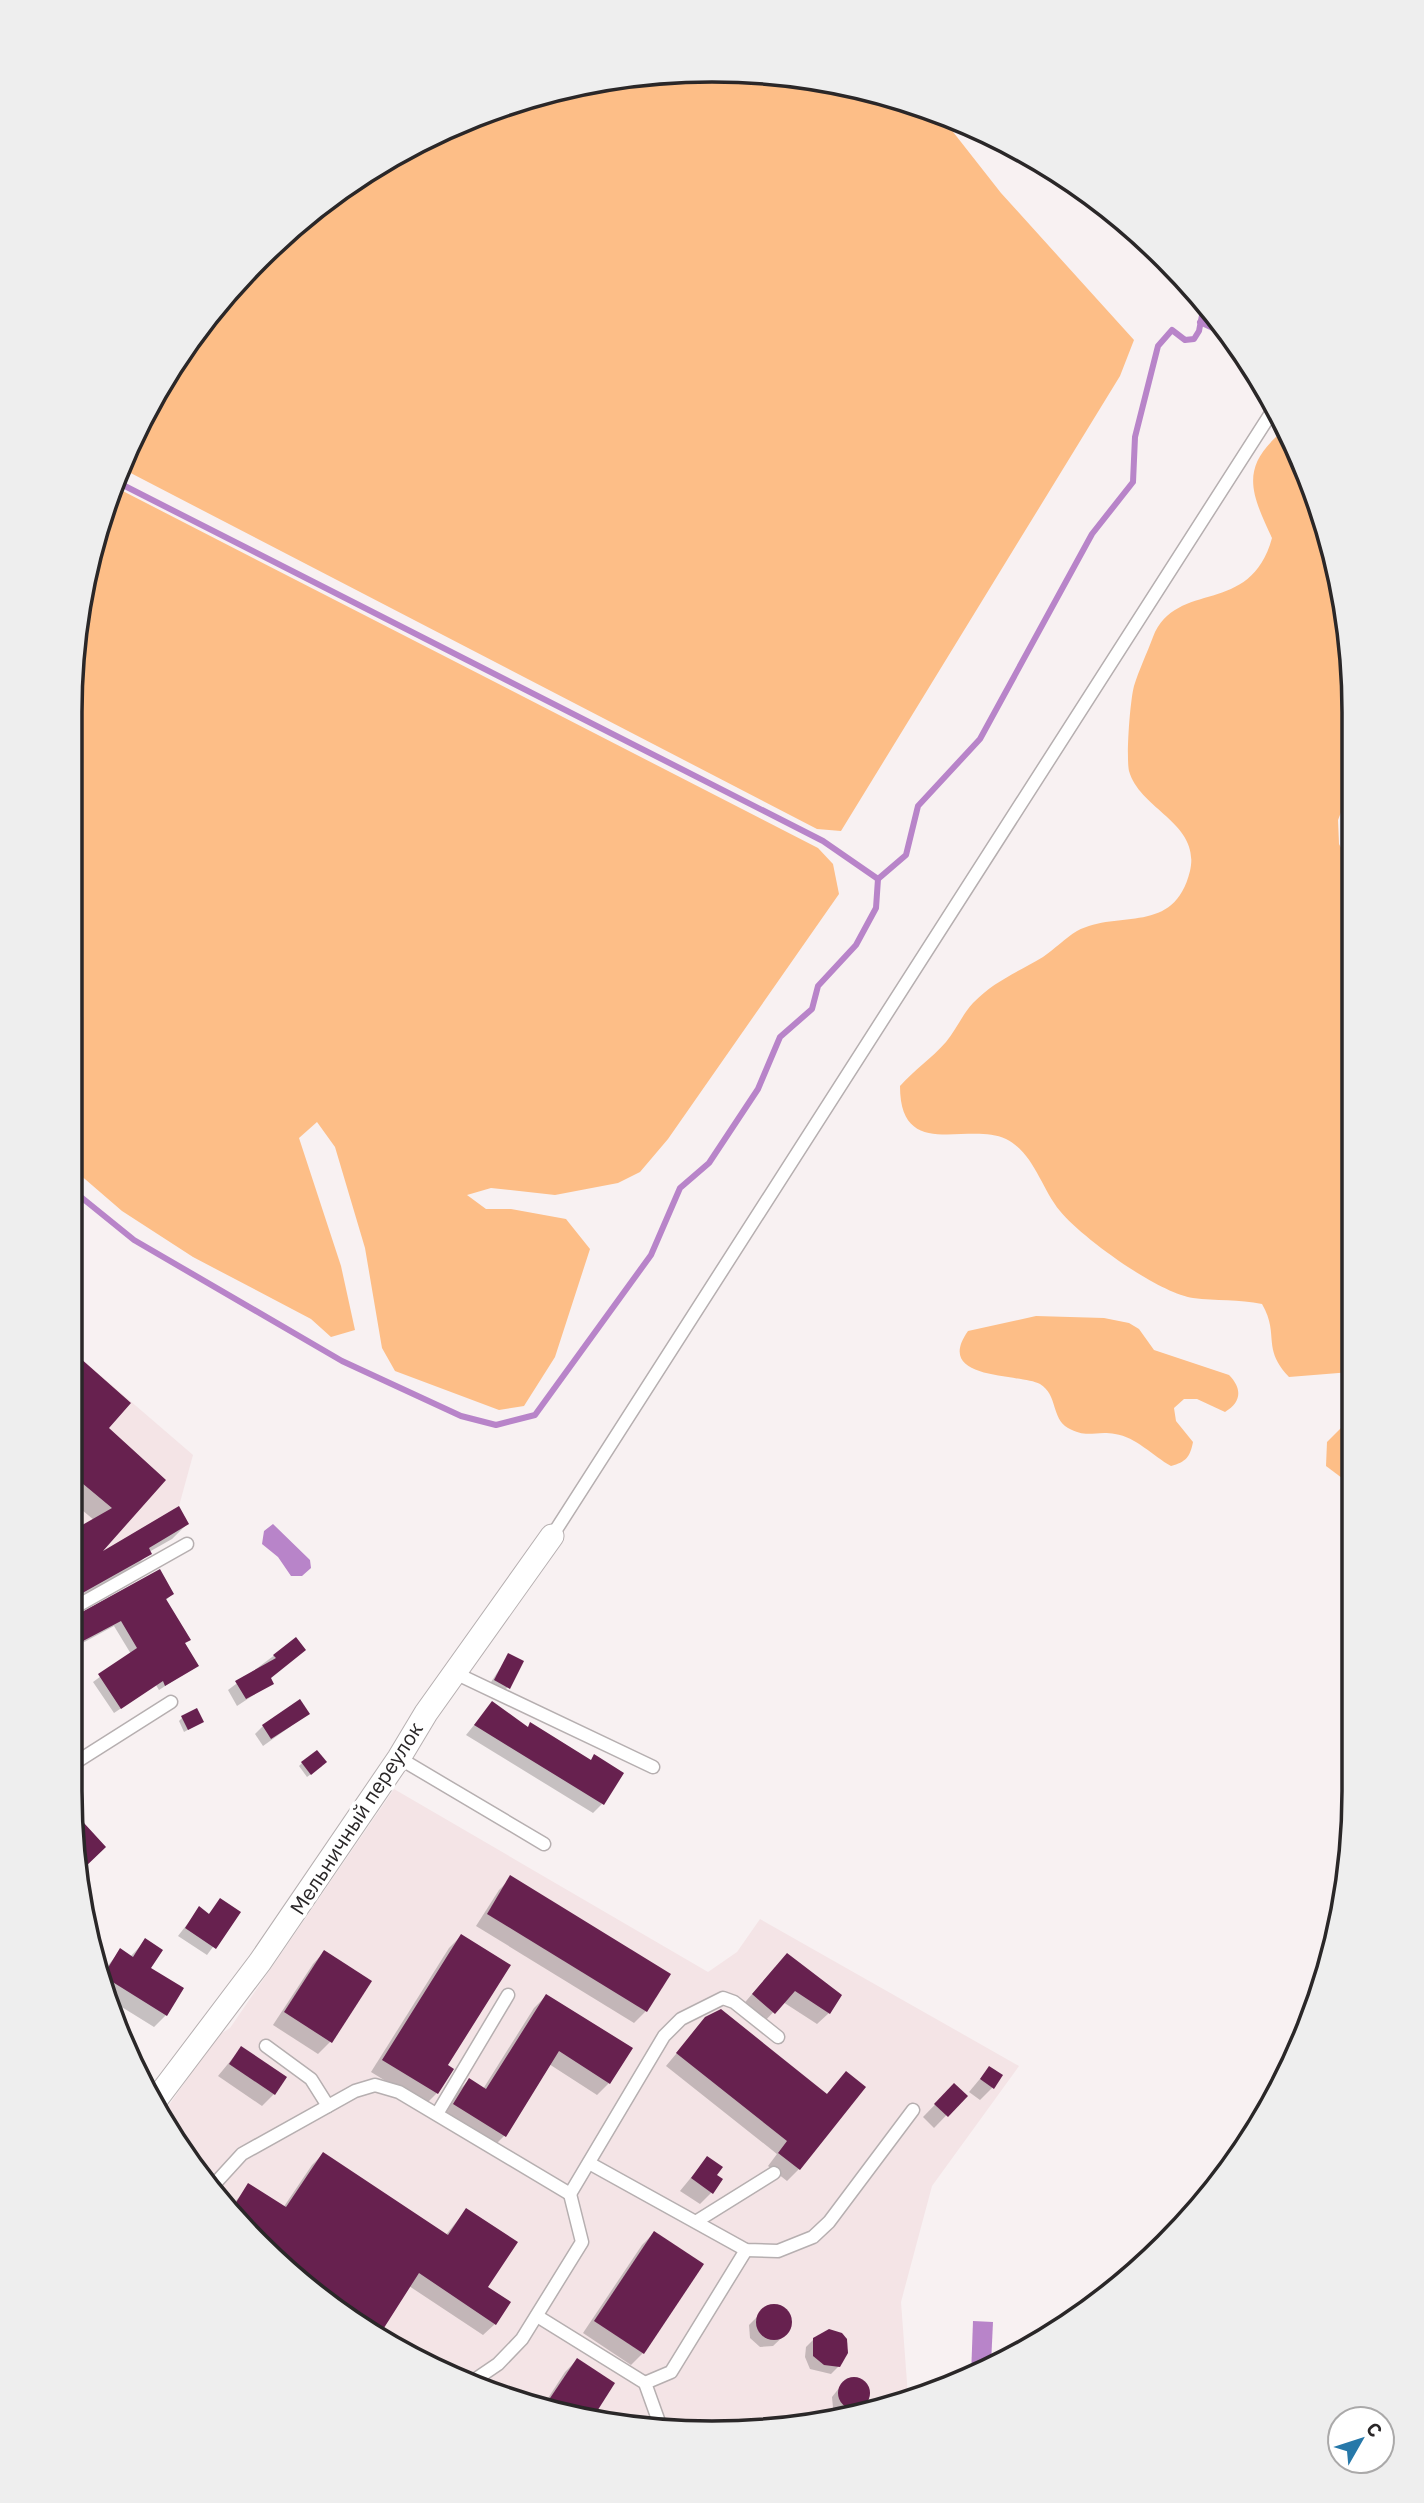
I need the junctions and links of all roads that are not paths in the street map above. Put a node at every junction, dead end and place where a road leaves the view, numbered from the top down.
1 (1268, 417) edge
2 (552, 1536) joint
3 (187, 1544) dead end
4 (82, 1603) edge
5 (455, 1673) junction
6 (171, 1702) dead end
7 (82, 1758) edge
8 (399, 1758) junction
9 (653, 1767) dead end
10 (544, 1844) dead end
11 (508, 1994) dead end
12 (778, 2037) dead end
13 (267, 2046) dead end
14 (160, 2094) edge
15 (328, 2106) junction
16 (913, 2110) dead end
17 (437, 2114) junction
18 (589, 2163) junction
19 (774, 2173) dead end
20 (218, 2181) edge
21 (570, 2194) junction
22 (696, 2221) junction
23 (746, 2250) junction
24 (537, 2316) junction
25 (479, 2376) edge
26 (645, 2383) junction
27 (657, 2418) edge

1 - 2 lane
2 - 5 street, Мельничный переулок
3 - 4 lane
5 - 8 street, Мельничный переулок
5 - 9 lane
6 - 7 lane
8 - 10 lane
8 - 14 street, Мельничный переулок
11 - 17 lane
12 - 18 lane
13 - 15 lane
15 - 17 lane
15 - 20 lane
16 - 23 lane
17 - 21 lane
18 - 21 lane
18 - 22 lane
19 - 22 lane
21 - 24 lane
22 - 23 lane
23 - 26 lane
24 - 25 lane
24 - 26 lane
26 - 27 lane

